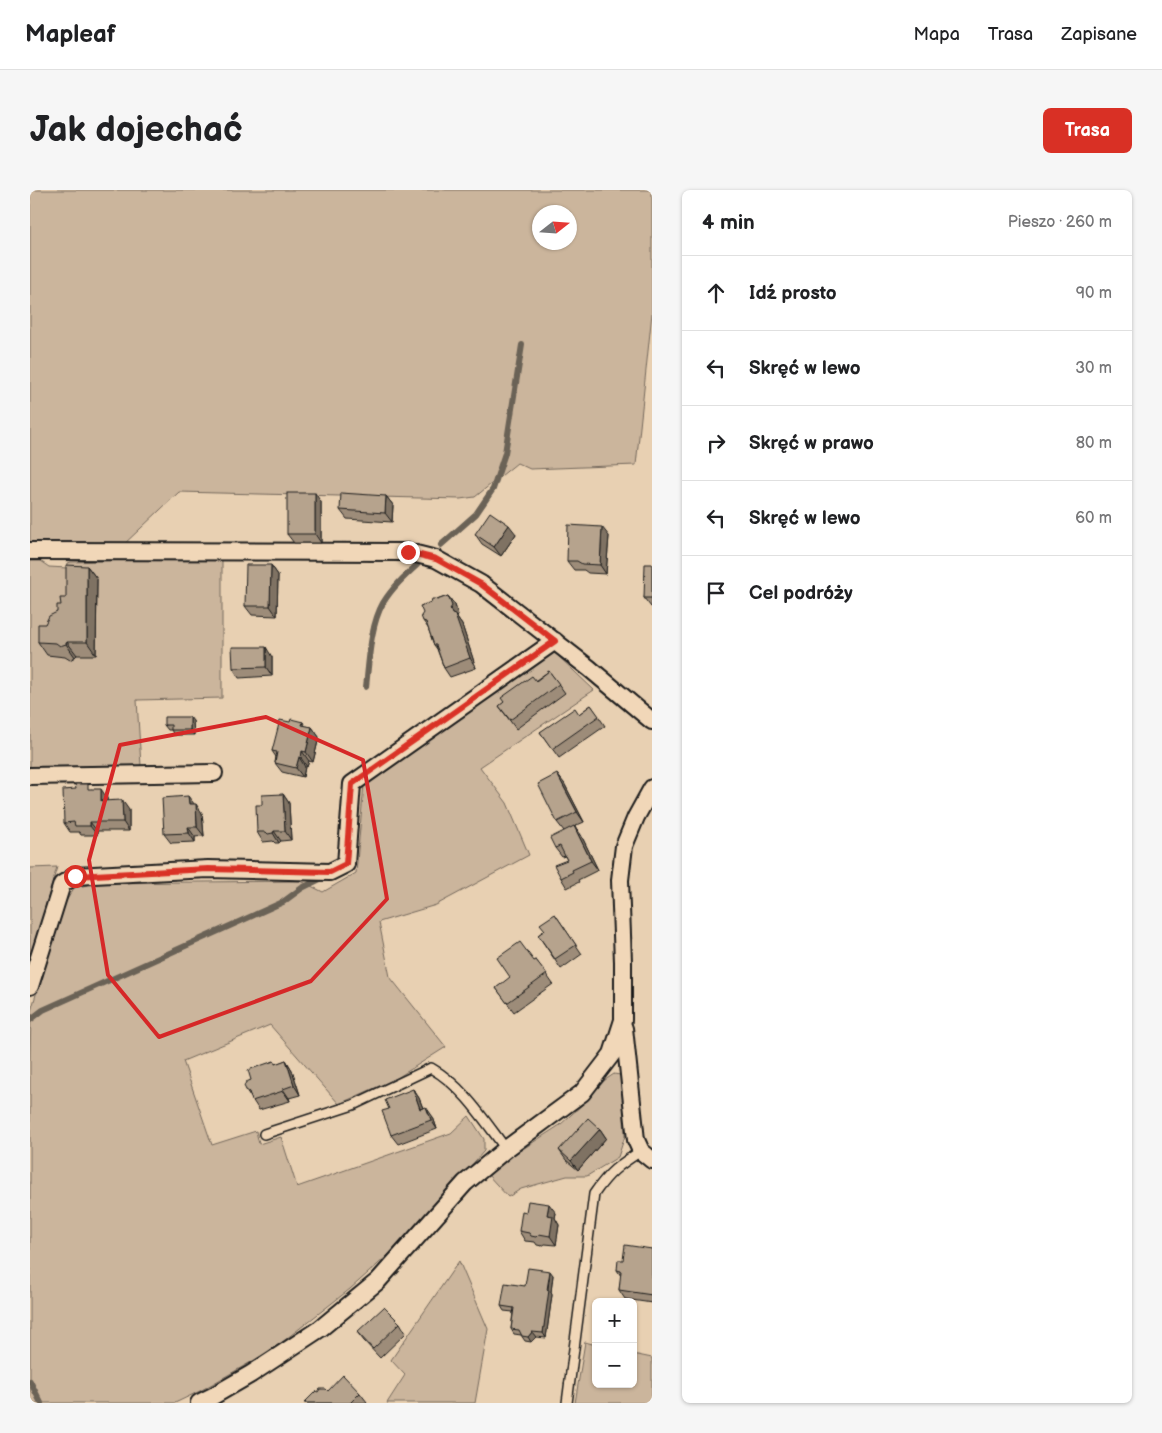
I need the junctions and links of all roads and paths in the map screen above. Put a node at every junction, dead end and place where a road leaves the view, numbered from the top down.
1 (30, 551) edge
2 (555, 641) junction
3 (652, 721) edge
4 (214, 773) dead end
5 (30, 776) edge
6 (652, 788) edge
7 (30, 986) edge
8 (623, 1020) junction
9 (264, 1134) dead end
10 (506, 1149) junction
11 (647, 1156) edge
12 (199, 1403) edge
13 (567, 1403) edge

1 - 2 street
2 - 3 street
2 - 7 street
4 - 5 street
6 - 8 street
8 - 10 street
8 - 11 street
9 - 10 lane
10 - 12 street
11 - 13 lane

